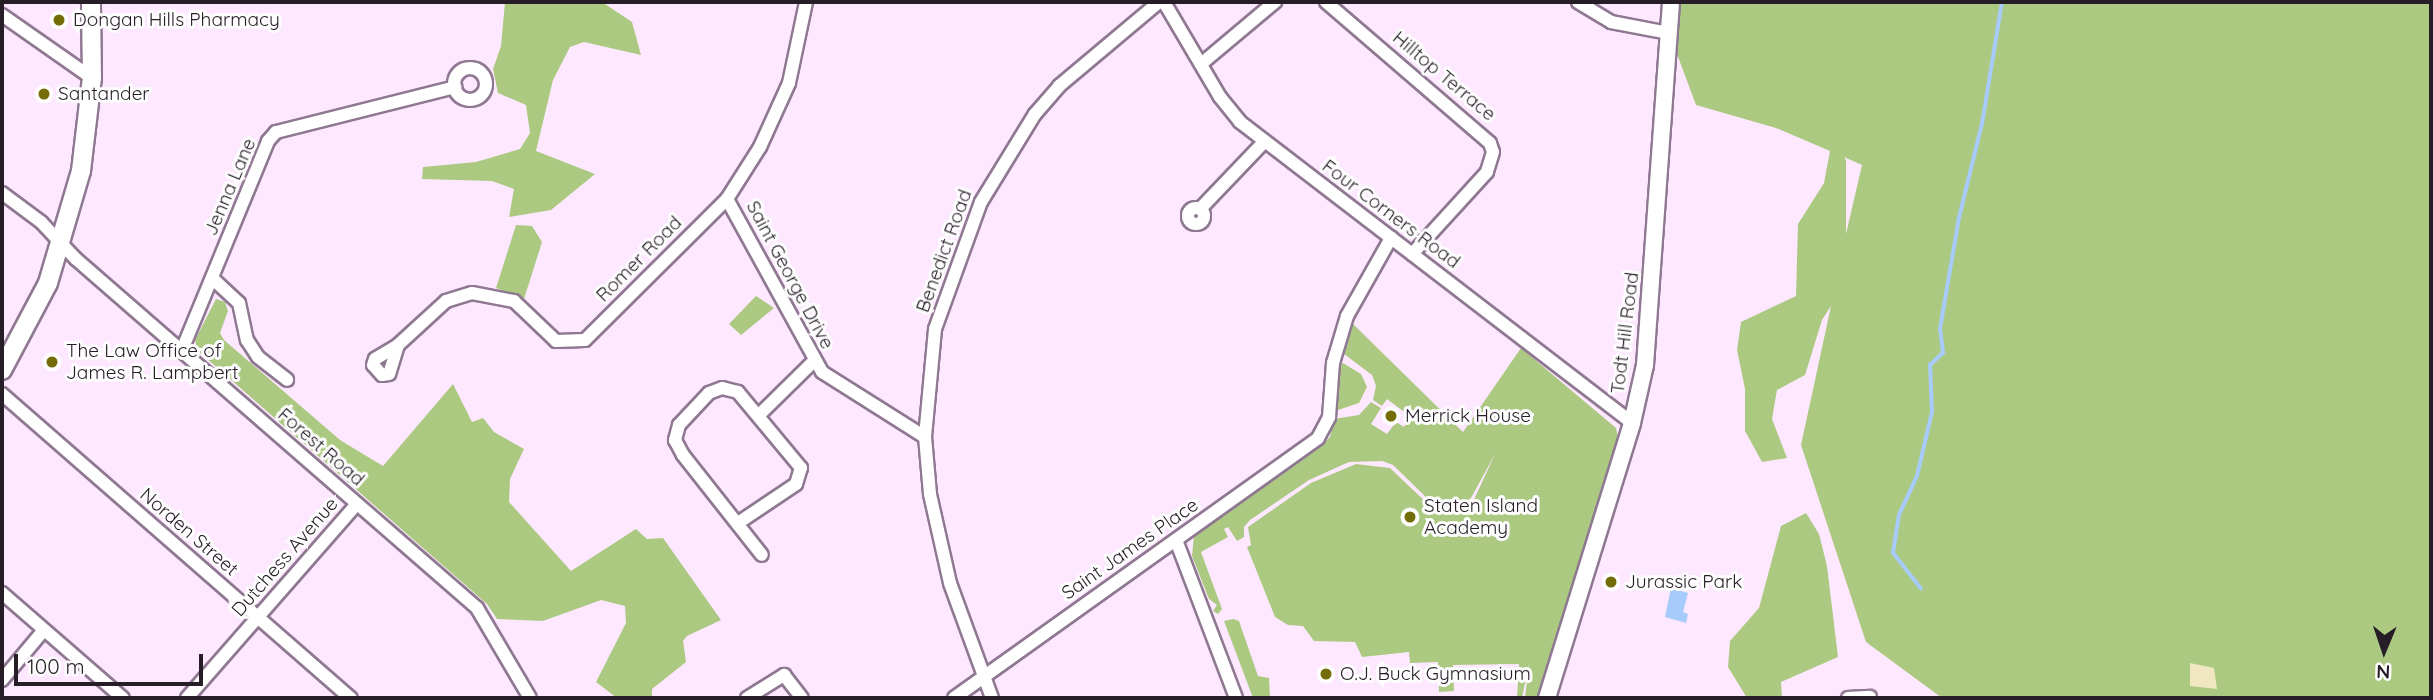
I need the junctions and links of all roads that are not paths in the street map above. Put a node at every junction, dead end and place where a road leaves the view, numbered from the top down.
1 (91, 2) edge
2 (806, 2) edge
3 (1161, 2) edge
4 (1275, 2) edge
5 (1326, 2) edge
6 (1578, 2) edge
7 (1671, 2) edge
8 (2, 15) edge
9 (1668, 33) junction
10 (1201, 64) junction
11 (92, 78) junction
12 (455, 87) dead end
13 (1264, 142) junction
14 (2, 193) edge
15 (727, 199) junction
16 (1200, 209) dead end
17 (1391, 238) junction
18 (61, 246) junction
19 (1412, 254) junction
20 (212, 278) junction
21 (398, 345) dead end
22 (182, 351) junction
23 (814, 361) junction
24 (2, 370) edge
25 (287, 380) dead end
26 (2, 394) edge
27 (760, 415) junction
28 (1632, 424) junction
29 (925, 437) junction
30 (357, 504) junction
31 (738, 523) junction
32 (1176, 540) junction
33 (762, 555) dead end
34 (2, 593) edge
35 (258, 617) junction
36 (44, 630) junction
37 (983, 676) junction
38 (2, 680) edge
39 (1870, 697) edge
40 (123, 698) edge
41 (187, 698) edge
42 (351, 698) edge
43 (530, 698) edge
44 (747, 698) edge
45 (802, 698) edge
46 (954, 698) edge
47 (992, 698) edge
48 (1236, 698) edge
49 (1547, 698) edge
50 (1847, 698) edge

1 - 11 main road
2 - 15 street, Romer Road
3 - 10 street, Four Corners Road
3 - 29 street, Benedict Road
4 - 10 street
5 - 19 street, Hilltop Terrace
6 - 9 street
7 - 9 street, Todt Hill Road
8 - 11 street
9 - 28 street, Todt Hill Road
10 - 13 street, Four Corners Road
11 - 18 main road
12 - 20 street, Jenna Lane
13 - 16 street
13 - 17 street, Four Corners Road
14 - 18 street, Forest Road
15 - 21 street, Romer Road
15 - 23 street, Saint George Drive
17 - 19 street, Four Corners Road
17 - 32 street, Saint James Place
18 - 22 street, Forest Road
18 - 24 main road
19 - 28 street, Four Corners Road
20 - 22 street, Jenna Lane
20 - 25 street
22 - 30 street, Forest Road
23 - 27 street
23 - 29 street, Saint George Drive
26 - 35 street, Norden Street
27 - 31 street
27 - 31 street
28 - 49 street, Todt Hill Road
29 - 37 street, Benedict Road
30 - 35 street, Dutchess Avenue
30 - 43 street, Forest Road
31 - 33 street
32 - 37 street, Saint James Place
32 - 48 street
34 - 36 street
35 - 41 street, Dutchess Avenue
35 - 42 street, Norden Street
36 - 38 street
36 - 40 street
37 - 46 street, Saint James Place
37 - 47 street, Benedict Road
39 - 50 street
44 - 45 street

